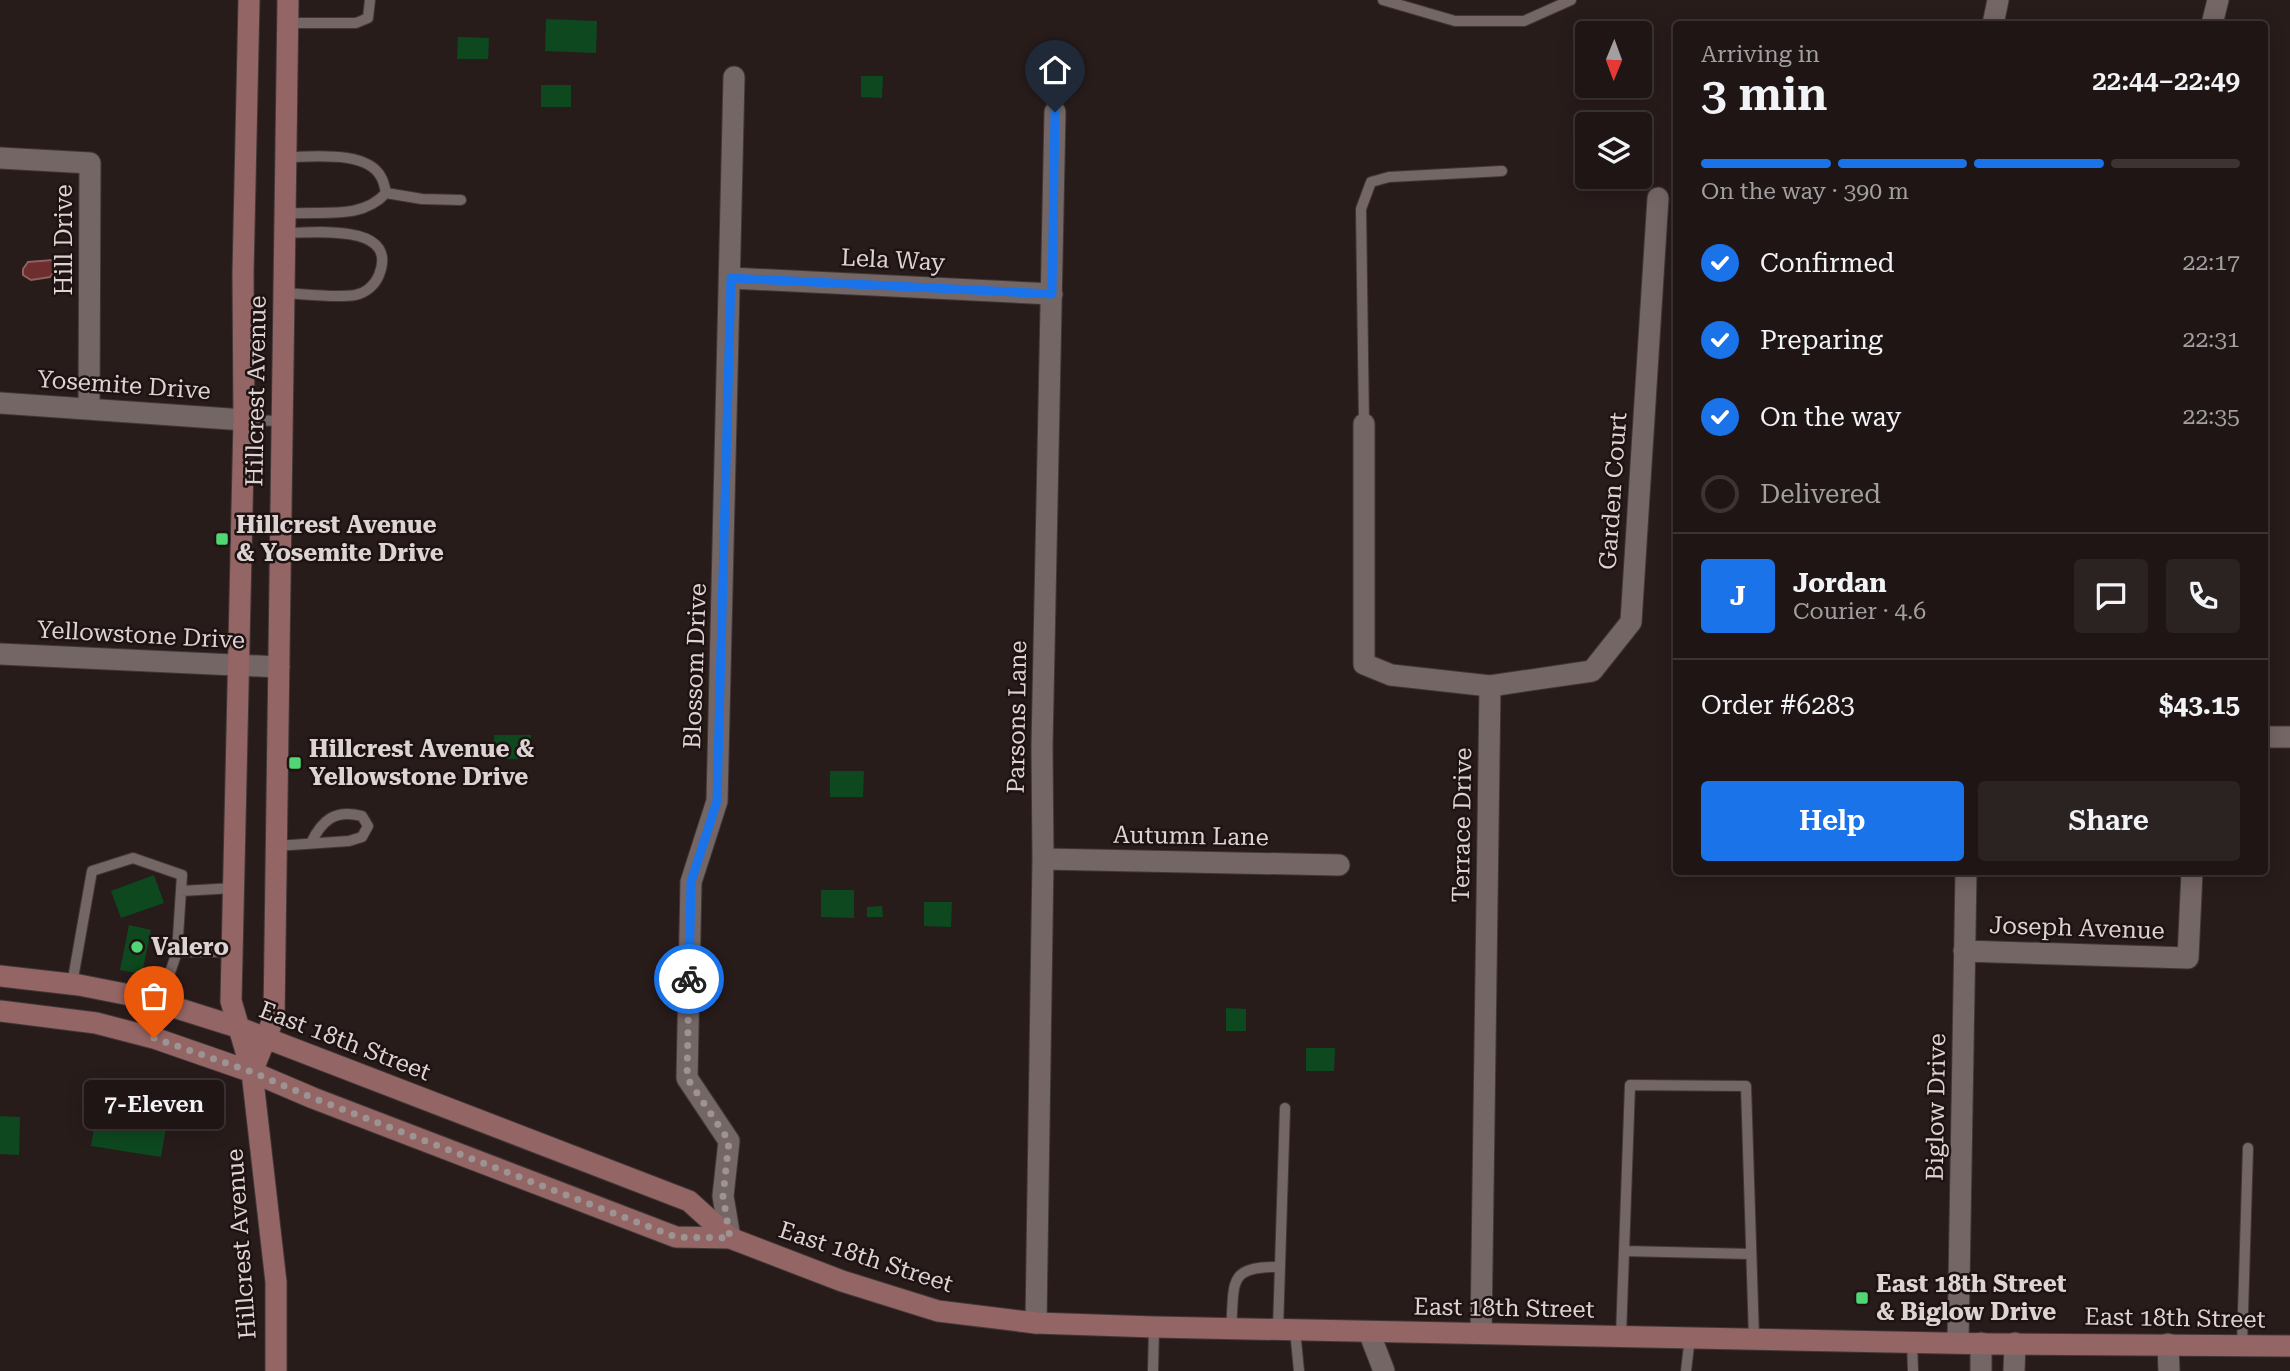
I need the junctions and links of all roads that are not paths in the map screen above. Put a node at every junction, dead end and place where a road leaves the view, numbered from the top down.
1 (249, 0) edge
2 (288, 0) edge
3 (370, 0) edge
4 (1383, 0) edge
5 (1572, 0) edge
6 (1998, 0) edge
7 (2218, 0) edge
8 (1994, 21) edge
9 (2213, 21) edge
10 (288, 23) junction
11 (734, 77) dead end
12 (1055, 112) dead end
13 (286, 157) junction
14 (0, 158) edge
15 (1502, 171) dead end
16 (386, 193) junction
17 (1658, 198) dead end
18 (461, 201) dead end
19 (285, 224) junction
20 (731, 278) junction
21 (284, 293) junction
22 (1052, 294) junction
23 (0, 403) edge
24 (89, 408) junction
25 (244, 420) junction
26 (282, 421) junction
27 (1364, 424) joint
28 (0, 654) edge
29 (238, 666) junction
30 (279, 667) junction
31 (1490, 686) junction
32 (2268, 737) edge
33 (2290, 737) edge
34 (311, 843) junction
35 (276, 846) junction
36 (1043, 859) junction
37 (1339, 866) dead end
38 (1966, 875) edge
39 (2192, 875) edge
40 (234, 888) junction
41 (181, 891) junction
42 (232, 951) junction
43 (1964, 951) junction
44 (177, 952) junction
45 (0, 976) edge
46 (72, 984) junction
47 (160, 1002) junction
48 (0, 1011) edge
49 (237, 1027) junction
50 (266, 1038) junction
51 (252, 1072) junction
52 (1285, 1108) dead end
53 (2248, 1148) dead end
54 (730, 1238) junction
55 (1624, 1251) junction
56 (1751, 1254) junction
57 (1280, 1267) junction
58 (1036, 1324) junction
59 (1154, 1326) junction
60 (1231, 1328) junction
61 (1286, 1330) junction
62 (1369, 1332) junction
63 (1481, 1333) junction
64 (1621, 1336) junction
65 (1690, 1337) junction
66 (1754, 1338) junction
67 (1912, 1342) junction
68 (1958, 1342) junction
69 (1981, 1343) junction
70 (2015, 1343) junction
71 (2168, 1344) junction
72 (2242, 1345) junction
73 (2290, 1346) edge
74 (276, 1371) edge
75 (1153, 1371) edge
76 (1299, 1371) edge
77 (1384, 1371) edge
78 (1686, 1371) edge
79 (1913, 1371) edge
80 (1981, 1371) edge
81 (2014, 1371) edge
82 (2169, 1371) edge

1 - 25 main road, Hillcrest Avenue
2 - 10 main road, Hillcrest Avenue
3 - 10 lane
4 - 5 lane
6 - 8 street
7 - 9 street
10 - 13 main road, Hillcrest Avenue
11 - 20 street, Blossom Drive
12 - 22 street, Parsons Lane
13 - 16 lane
13 - 19 main road, Hillcrest Avenue
14 - 24 street, Hill Drive
15 - 27 lane
16 - 18 lane
16 - 19 lane
17 - 31 street, Garden Court
19 - 21 main road, Hillcrest Avenue
19 - 21 lane
20 - 22 street, Lela Way
20 - 54 street, Blossom Drive
21 - 26 main road, Hillcrest Avenue
22 - 36 street, Parsons Lane
23 - 24 street, Yosemite Drive
24 - 25 street, Yosemite Drive
25 - 26 lane
25 - 29 main road, Hillcrest Avenue
26 - 30 main road, Hillcrest Avenue
27 - 31 street
28 - 29 street, Yellowstone Drive
29 - 30 street, Yellowstone Drive
29 - 40 main road, Hillcrest Avenue
30 - 35 main road, Hillcrest Avenue
31 - 63 street, Terrace Drive
32 - 33 street
34 - 34 lane
34 - 35 lane
35 - 50 main road, Hillcrest Avenue
36 - 37 street, Autumn Lane
36 - 58 street, Parsons Lane
38 - 43 street, Biglow Drive
39 - 43 street, Joseph Avenue
40 - 41 lane
40 - 42 main road, Hillcrest Avenue
41 - 44 lane
41 - 46 lane
42 - 44 lane
42 - 49 main road, Hillcrest Avenue
43 - 68 street, Biglow Drive
44 - 47 lane
45 - 46 main road, East 18th Street
46 - 47 main road, East 18th Street
47 - 49 main road, East 18th Street
48 - 51 main road, East 18th Street
49 - 50 main road, East 18th Street
49 - 51 main road, Hillcrest Avenue
50 - 51 main road, Hillcrest Avenue
50 - 54 main road, East 18th Street
51 - 54 main road, East 18th Street
51 - 74 main road, Hillcrest Avenue
52 - 57 lane
53 - 72 lane
54 - 58 main road, East 18th Street
55 - 56 lane
55 - 56 lane
55 - 64 lane
56 - 66 lane
57 - 60 lane
57 - 61 lane
58 - 59 main road, East 18th Street
59 - 60 main road, East 18th Street
59 - 75 lane
60 - 61 main road, East 18th Street
61 - 62 main road, East 18th Street
61 - 76 lane
62 - 63 main road, East 18th Street
62 - 77 street
63 - 64 main road, East 18th Street
64 - 65 main road, East 18th Street
65 - 66 main road, East 18th Street
65 - 78 lane
66 - 67 main road, East 18th Street
67 - 68 main road, East 18th Street
67 - 79 lane
68 - 69 main road, East 18th Street
69 - 70 main road, East 18th Street
69 - 80 street
70 - 71 main road, East 18th Street
70 - 81 street
71 - 72 main road, East 18th Street
71 - 82 street
72 - 73 main road, East 18th Street

